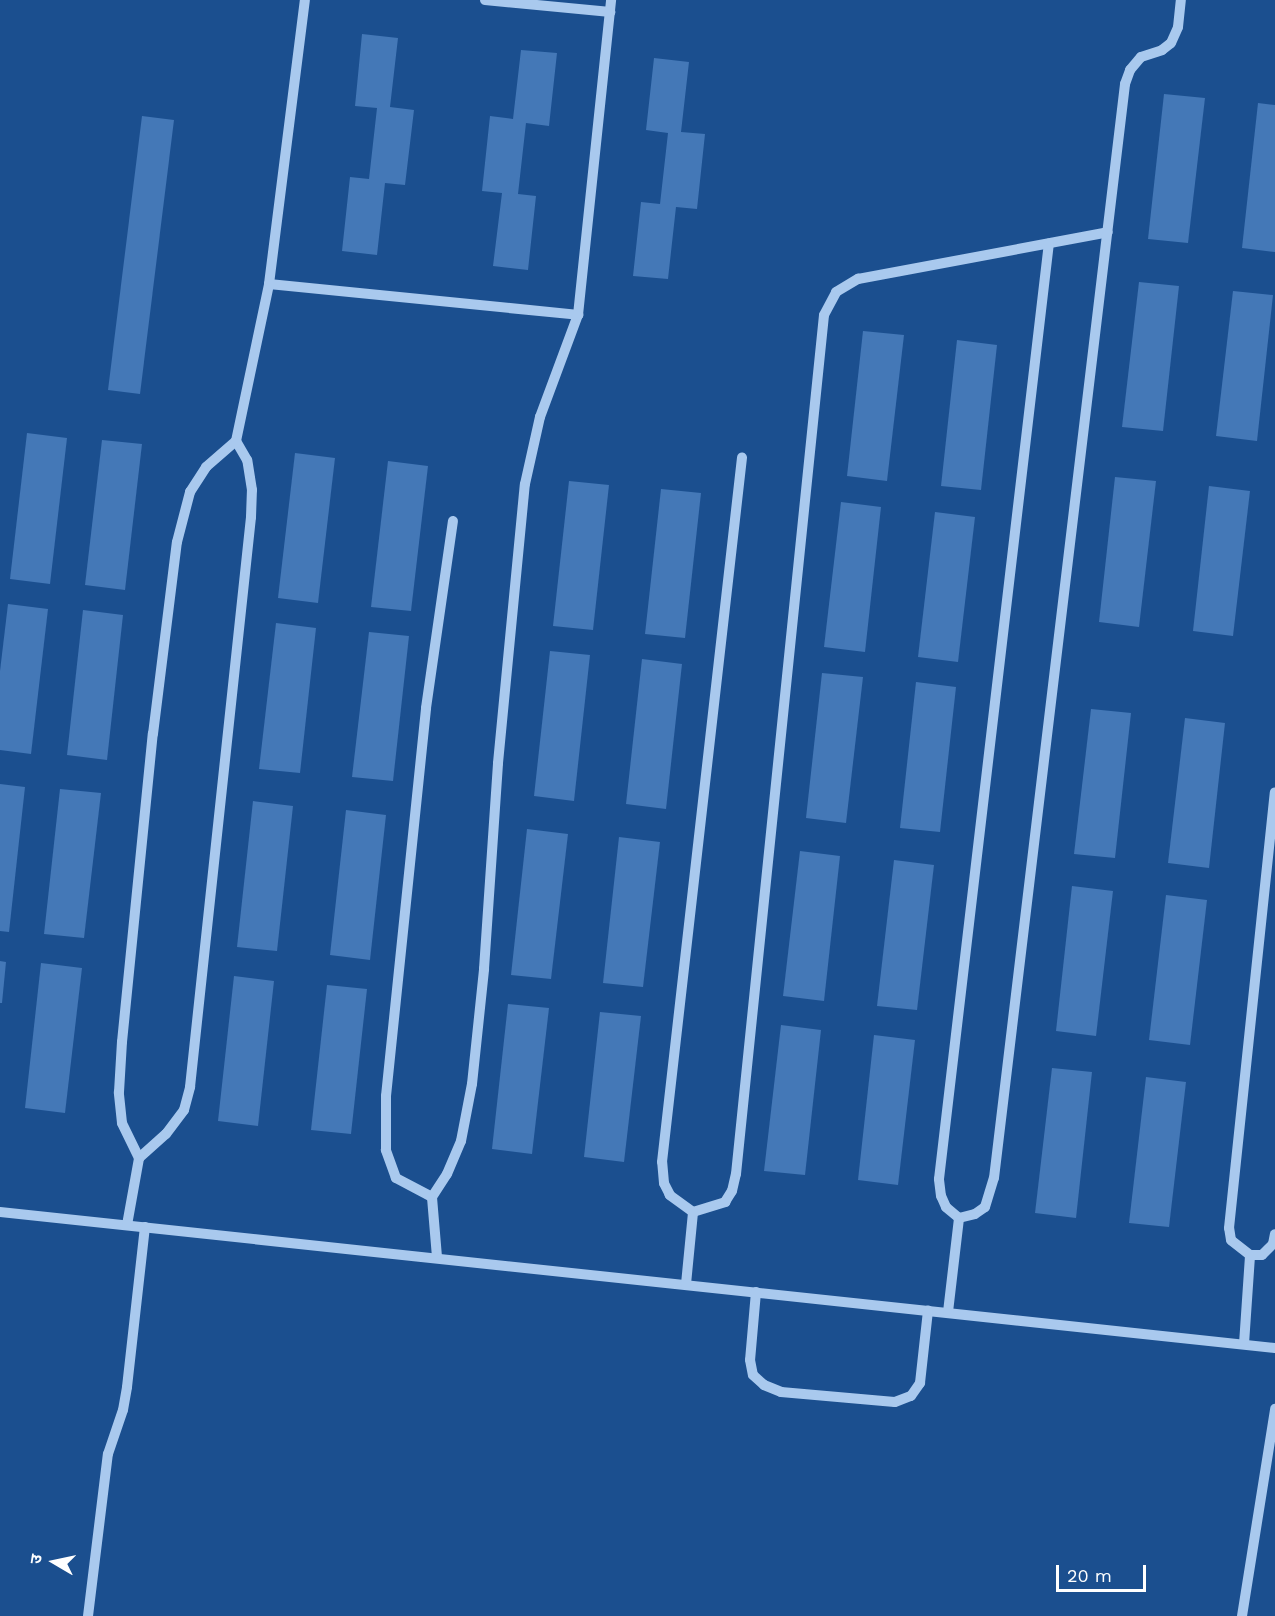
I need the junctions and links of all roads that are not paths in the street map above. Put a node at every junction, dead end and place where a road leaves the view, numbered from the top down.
1 (304, 0) edge
2 (485, 0) edge
3 (611, 0) edge
4 (1181, 0) edge
5 (610, 12) junction
6 (1108, 232) junction
7 (1048, 243) junction
8 (269, 284) junction
9 (578, 315) junction
10 (236, 441) junction
11 (742, 458) dead end
12 (453, 521) dead end
13 (1275, 792) edge
14 (139, 1158) junction
15 (432, 1197) junction
16 (0, 1212) edge
17 (693, 1212) junction
18 (959, 1218) junction
19 (127, 1225) junction
20 (145, 1227) junction
21 (1275, 1234) edge
22 (1250, 1255) junction
23 (437, 1257) junction
24 (686, 1284) junction
25 (756, 1292) junction
26 (928, 1310) junction
27 (948, 1312) junction
28 (1244, 1344) junction
29 (1275, 1348) edge
30 (1275, 1409) edge
31 (88, 1616) edge
32 (1242, 1616) edge

1 - 8 street
2 - 5 street
3 - 5 street
4 - 6 street
5 - 9 street
6 - 7 street
6 - 18 street
7 - 17 street
7 - 18 street
8 - 9 street
8 - 10 street
9 - 15 street
10 - 14 street
10 - 14 street
11 - 17 street
12 - 15 street
13 - 22 street
14 - 19 street
15 - 23 street
16 - 19 street
17 - 24 street
18 - 27 street
19 - 20 street
20 - 23 street
20 - 31 street
21 - 22 street
22 - 28 street
23 - 24 street
24 - 25 street
25 - 26 street
25 - 26 street
26 - 27 street
27 - 28 street
28 - 29 street
30 - 32 street

